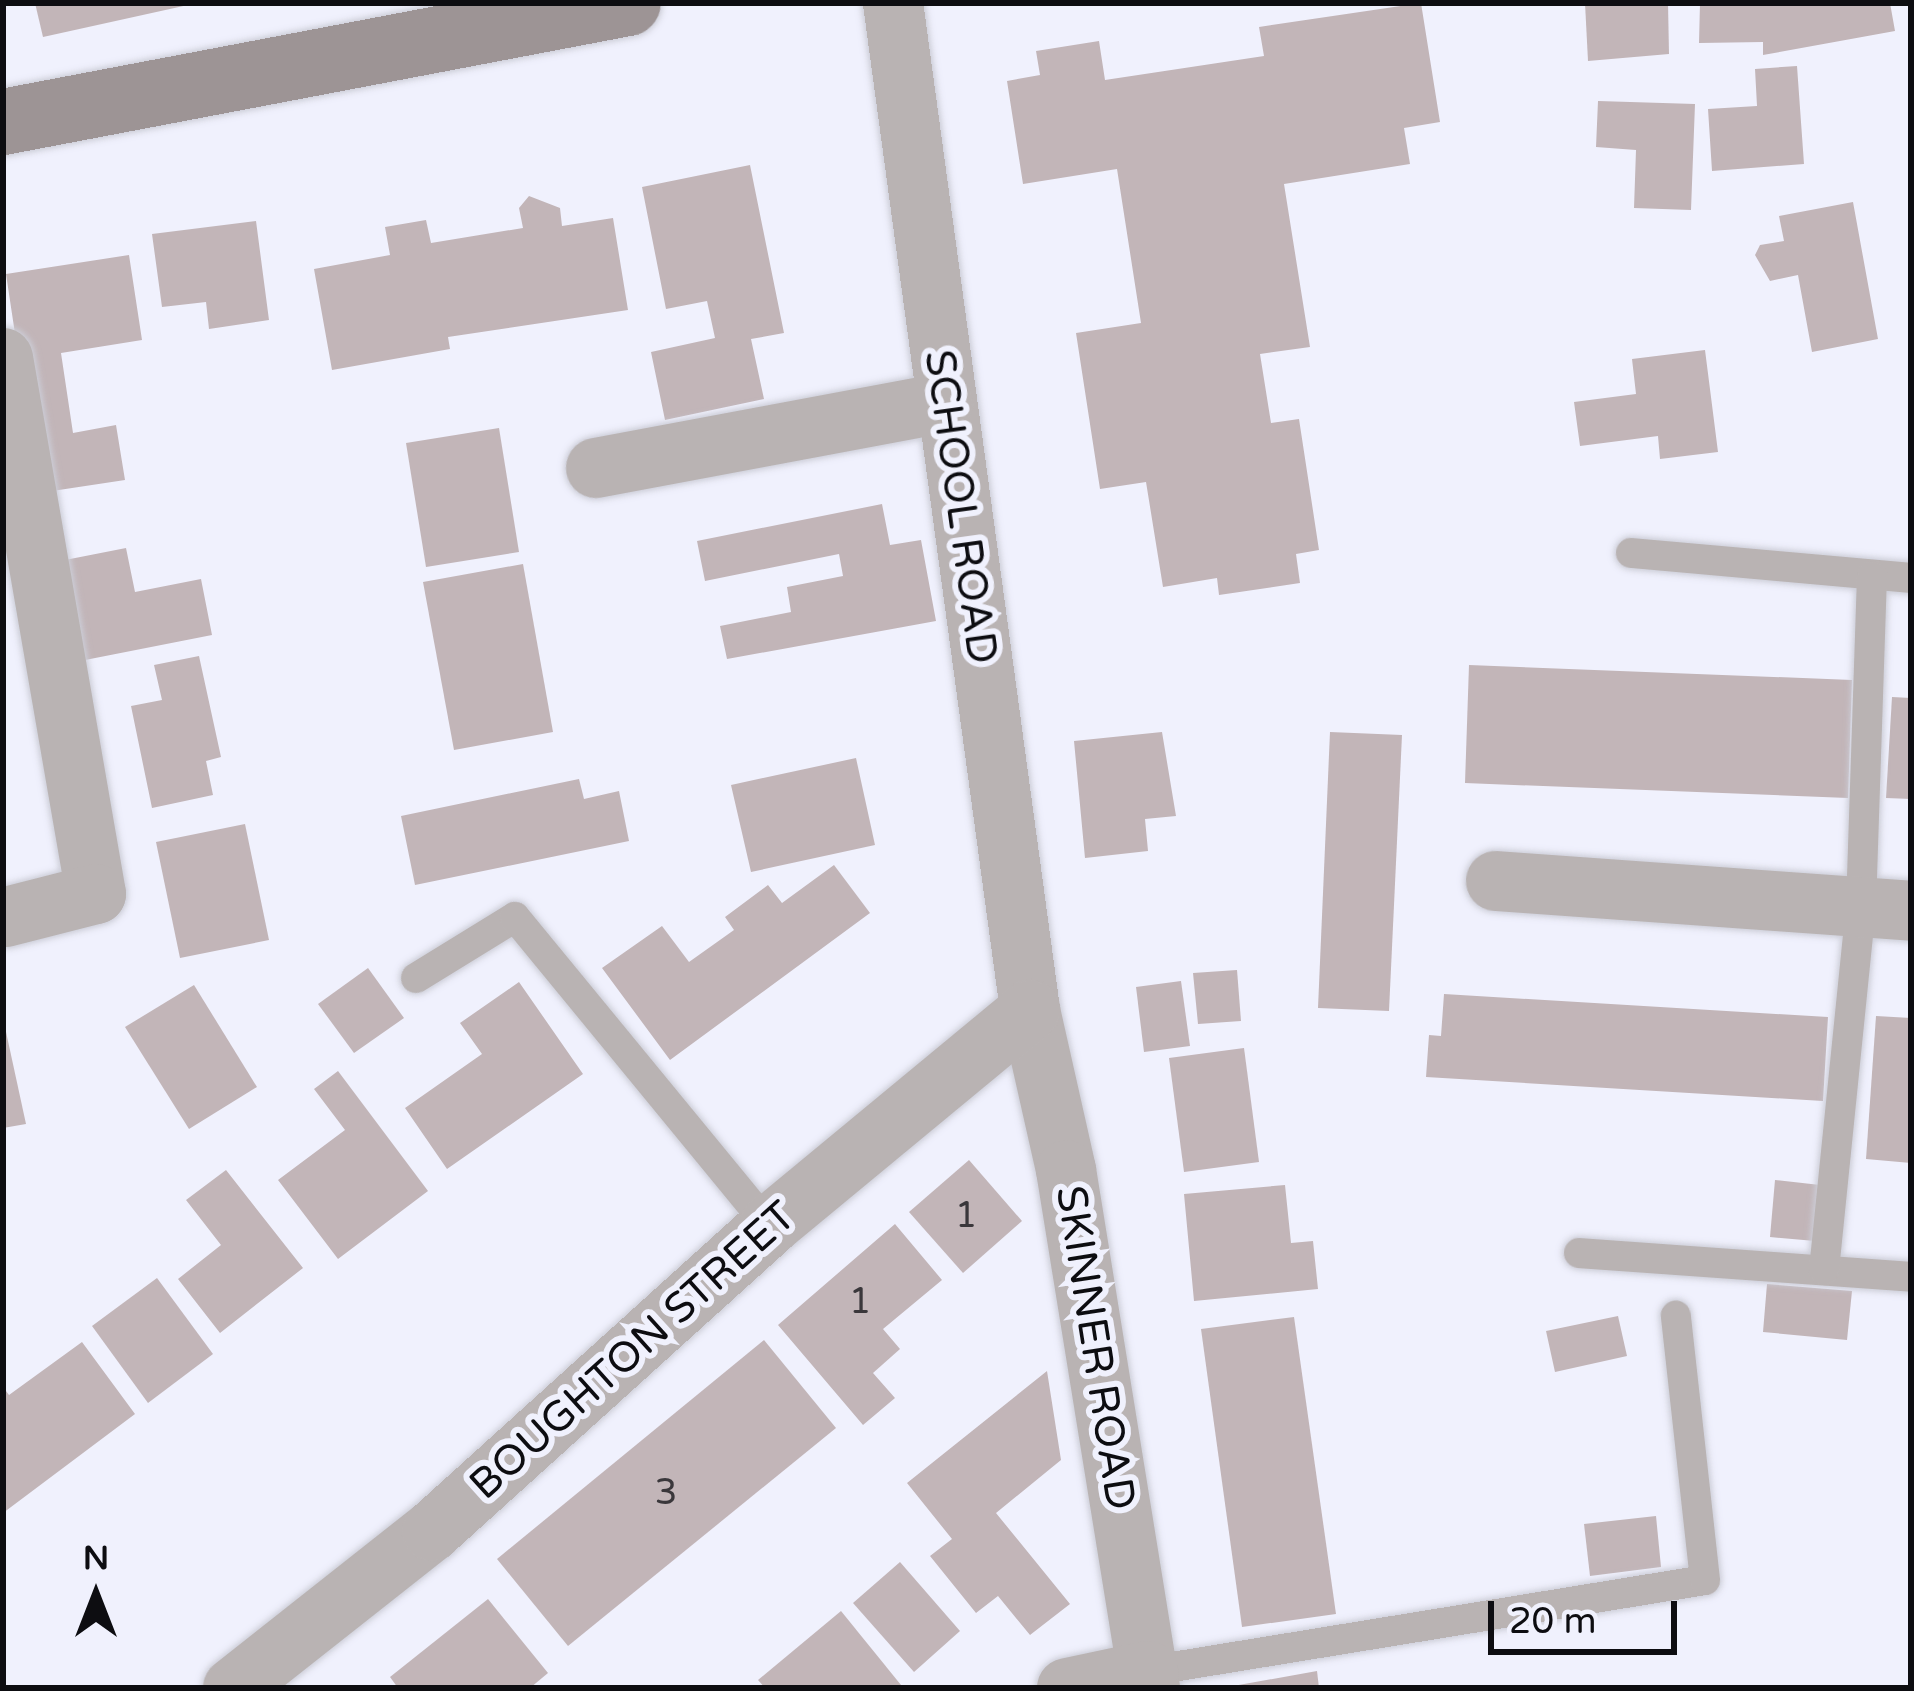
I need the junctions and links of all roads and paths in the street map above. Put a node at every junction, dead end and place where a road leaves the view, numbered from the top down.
1 (628, 3) edge
2 (893, 3) edge
3 (3, 122) edge
4 (3, 358) edge
5 (943, 403) junction
6 (596, 468) dead end
7 (1631, 553) dead end
8 (1872, 576) junction
9 (1911, 578) edge
10 (22, 599) edge
11 (1496, 881) dead end
12 (1886, 909) edge
13 (6, 917) dead end
14 (416, 978) dead end
15 (1030, 1010) junction
16 (770, 1226) junction
17 (1579, 1253) dead end
18 (1824, 1270) junction
19 (1911, 1277) edge
20 (1676, 1316) dead end
21 (1149, 1680) edge
22 (232, 1688) edge
23 (1067, 1688) edge

1 - 3 main road
2 - 5 street, SCHOOL ROAD
4 - 10 street
5 - 6 street
5 - 15 street, SCHOOL ROAD
7 - 8 lane
8 - 9 lane
8 - 12 lane
10 - 13 street
11 - 12 street
12 - 18 lane
14 - 16 lane
15 - 16 street, BOUGHTON STREET
15 - 21 street, SKINNER ROAD
16 - 22 street, BOUGHTON STREET
17 - 18 lane
18 - 19 lane
20 - 21 lane
21 - 23 street

